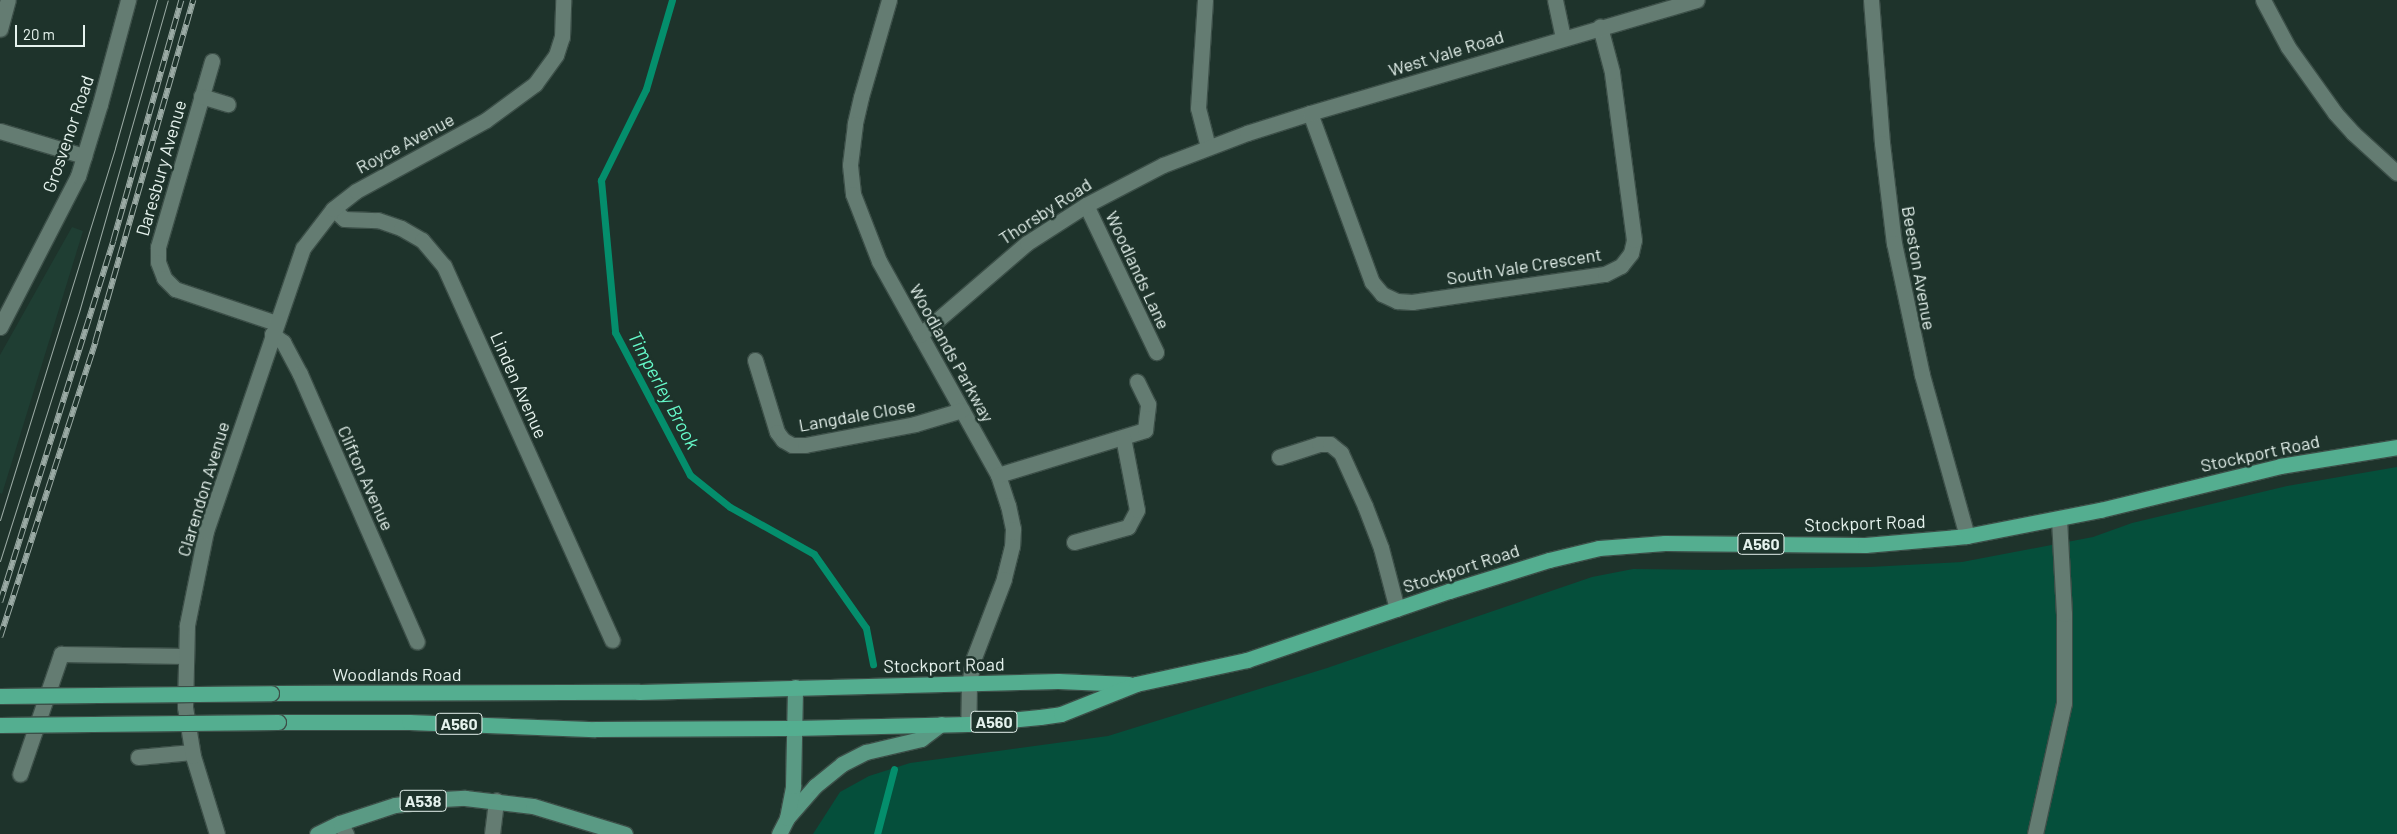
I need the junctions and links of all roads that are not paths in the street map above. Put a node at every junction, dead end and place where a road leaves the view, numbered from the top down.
1 (8, 0) edge
2 (128, 0) edge
3 (563, 0) edge
4 (889, 0) edge
5 (1205, 0) edge
6 (1555, 0) edge
7 (1697, 0) edge
8 (1872, 0) edge
9 (2263, 0) edge
10 (1600, 27) junction
11 (0, 29) edge
12 (1563, 38) junction
13 (212, 61) dead end
14 (201, 96) junction
15 (228, 104) dead end
16 (1310, 113) junction
17 (0, 131) edge
18 (1208, 147) junction
19 (84, 156) junction
20 (2397, 173) edge
21 (1086, 204) junction
22 (333, 209) junction
23 (0, 327) edge
24 (274, 328) junction
25 (920, 335) junction
26 (1156, 352) dead end
27 (755, 360) dead end
28 (1137, 381) dead end
29 (962, 410) junction
30 (1124, 436) junction
31 (2397, 447) edge
32 (1279, 457) dead end
33 (998, 475) junction
34 (2059, 518) junction
35 (1967, 536) junction
36 (1074, 542) dead end
37 (1397, 609) junction
38 (612, 640) dead end
39 (417, 642) dead end
40 (186, 656) junction
41 (1136, 684) junction
42 (969, 685) junction
43 (795, 687) junction
44 (0, 696) edge
45 (941, 724) junction
46 (968, 724) junction
47 (0, 725) edge
48 (794, 728) junction
49 (192, 752) junction
50 (138, 757) dead end
51 (20, 774) dead end
52 (496, 800) junction
53 (787, 818) junction
54 (343, 829) edge
55 (217, 834) edge
56 (317, 834) edge
57 (492, 834) edge
58 (625, 834) edge
59 (779, 834) edge
60 (2035, 834) edge

1 - 11 street
2 - 19 street, Grosvenor Road
3 - 22 street, Royce Avenue
4 - 25 street, Woodlands Parkway
5 - 18 street
6 - 12 street
7 - 10 street, West Vale Road
8 - 35 street, Beeston Avenue
9 - 20 street
10 - 12 street, West Vale Road
10 - 16 street, South Vale Crescent
12 - 16 street, West Vale Road
13 - 14 street, Daresbury Avenue
14 - 15 street, Daresbury Avenue
14 - 24 street, Daresbury Avenue
16 - 18 street, West Vale Road
17 - 19 street
18 - 21 street, Thorsby Road
19 - 23 street, Grosvenor Road
21 - 25 street, Thorsby Road
21 - 26 street, Woodlands Lane
22 - 24 street, Royce Avenue
22 - 38 street, Linden Avenue
24 - 39 street, Clifton Avenue
24 - 40 street, Clarendon Avenue
25 - 29 street, Woodlands Parkway
27 - 29 street, Langdale Close
28 - 30 street
29 - 33 street, Woodlands Parkway
30 - 33 street
30 - 36 street
31 - 34 highway, Stockport Road / A560
32 - 37 street
33 - 42 street, Woodlands Parkway
34 - 35 highway, Stockport Road / A560
34 - 60 street
35 - 37 highway, Stockport Road / A560
37 - 41 highway, Stockport Road / A560
40 - 49 street, Clarendon Avenue
40 - 51 street
41 - 42 highway, Stockport Road / A560
41 - 46 highway, Stockport Road / A560
42 - 43 highway, Stockport Road / A560
42 - 46 street, Woodlands Parkway
43 - 44 highway, Woodlands Road / A560, bridge
43 - 48 main road
45 - 46 highway, Stockport Road / A560
45 - 48 highway, Stockport Road / A560
45 - 53 main road
47 - 48 highway, A560, bridge
48 - 53 main road
49 - 50 street
49 - 55 street, Clarendon Avenue
52 - 54 main road, A538
52 - 57 street
52 - 58 main road, A538
53 - 59 main road
54 - 56 main road, A538

